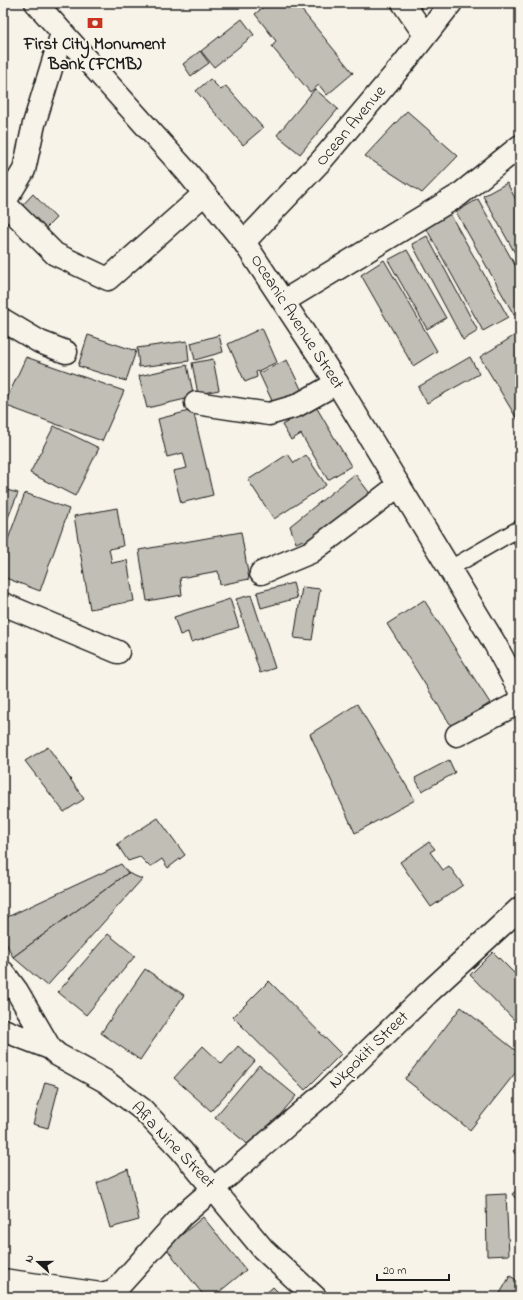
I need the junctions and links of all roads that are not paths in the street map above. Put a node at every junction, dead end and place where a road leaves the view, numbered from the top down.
1 (36, 3) edge
2 (403, 3) edge
3 (451, 3) edge
4 (62, 33) junction
5 (425, 35) junction
6 (520, 146) edge
7 (204, 194) junction
8 (244, 242) junction
9 (284, 301) junction
10 (3, 320) edge
11 (66, 352) dead end
12 (337, 383) junction
13 (196, 403) dead end
14 (399, 485) junction
15 (520, 528) edge
16 (449, 569) junction
17 (261, 573) dead end
18 (3, 604) edge
19 (118, 652) dead end
20 (517, 679) edge
21 (520, 702) edge
22 (457, 735) dead end
23 (520, 908) edge
24 (3, 972) edge
25 (3, 1030) edge
26 (50, 1048) junction
27 (214, 1189) junction
28 (3, 1280) edge
29 (315, 1297) edge

1 - 4 street, Oceanic Avenue Street
2 - 5 street
3 - 5 street, Ocean Avenue
4 - 7 street, Oceanic Avenue Street
4 - 7 street
5 - 8 street, Ocean Avenue
6 - 9 street
7 - 8 street, Oceanic Avenue Street
8 - 9 street, Oceanic Avenue Street
9 - 12 street, Oceanic Avenue Street
10 - 11 street
12 - 13 street
12 - 14 street, Oceanic Avenue Street
14 - 16 street, Oceanic Avenue Street
14 - 17 street
15 - 16 lane
16 - 20 street, Oceanic Avenue Street
18 - 19 street
21 - 22 street
23 - 27 street, Nkpokiti Street
24 - 26 street
25 - 26 street, Afia Nine Street
26 - 27 street, Afia Nine Street
27 - 28 street, Nkpokiti Street
27 - 29 street, Afia Nine Street

